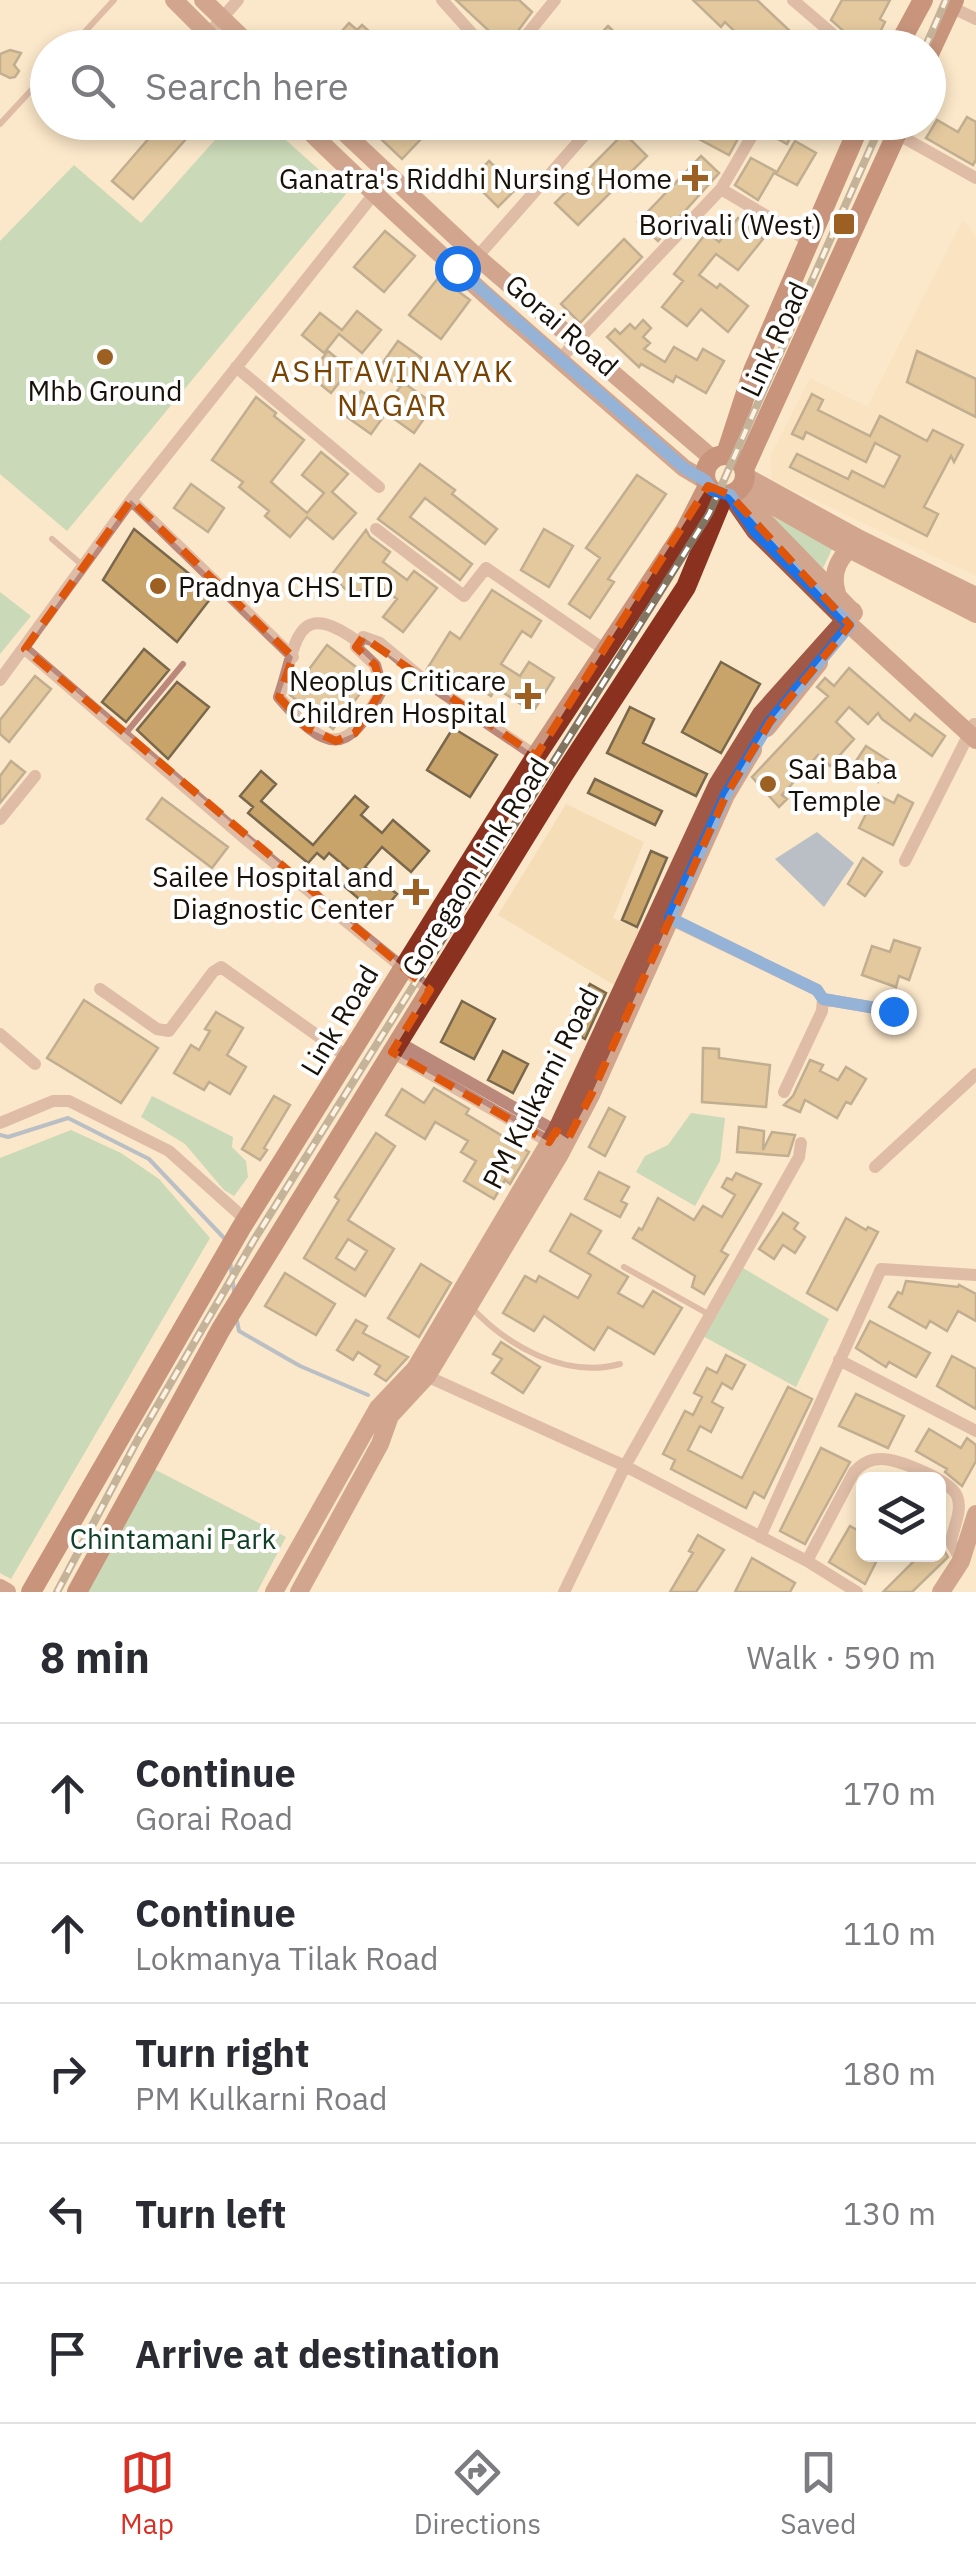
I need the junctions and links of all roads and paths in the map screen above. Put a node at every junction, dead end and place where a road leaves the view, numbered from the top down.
1 (114, 0) edge
2 (174, 0) edge
3 (203, 0) edge
4 (238, 0) edge
5 (442, 0) edge
6 (535, 0) edge
7 (922, 0) edge
8 (796, 1) edge
9 (953, 4) edge
10 (550, 5) edge
11 (222, 18) junction
12 (976, 19) edge
13 (86, 30) edge
14 (204, 30) edge
15 (212, 30) edge
16 (234, 30) edge
17 (470, 30) edge
18 (530, 30) edge
19 (829, 30) edge
20 (906, 30) edge
21 (940, 30) edge
22 (30, 92) edge
23 (0, 124) edge
24 (318, 140) edge
25 (352, 140) edge
26 (580, 140) edge
27 (749, 140) edge
28 (853, 140) edge
29 (893, 140) edge
30 (917, 140) edge
31 (389, 176) junction
32 (976, 178) edge
33 (721, 189) junction
34 (372, 193) junction
35 (807, 240) junction
36 (477, 256) junction
37 (576, 342) junction
38 (559, 360) junction
39 (236, 368) junction
40 (719, 456) junction
41 (729, 485) junction
42 (379, 487) dead end
43 (132, 500) junction
44 (376, 528) dead end
45 (52, 538) dead end
46 (854, 544) junction
47 (86, 566) junction
48 (836, 593) junction
49 (976, 596) edge
50 (976, 614) edge
51 (851, 618) junction
52 (357, 641) junction
53 (25, 649) junction
54 (606, 650) junction
55 (294, 657) junction
56 (184, 664) dead end
57 (0, 680) edge
58 (974, 731) edge
59 (124, 735) junction
60 (536, 756) junction
61 (35, 776) dead end
62 (0, 819) edge
63 (904, 861) dead end
64 (664, 916) junction
65 (402, 968) junction
66 (100, 989) dead end
67 (430, 990) junction
68 (823, 999) junction
69 (893, 1011) dead end
70 (0, 1034) edge
71 (395, 1047) junction
72 (349, 1058) junction
73 (34, 1064) dead end
74 (976, 1074) edge
75 (784, 1092) dead end
76 (0, 1124) edge
77 (559, 1141) junction
78 (801, 1143) dead end
79 (875, 1167) dead end
80 (244, 1224) junction
81 (624, 1267) dead end
82 (976, 1275) edge
83 (469, 1305) junction
84 (710, 1316) junction
85 (839, 1360) junction
86 (620, 1364) dead end
87 (421, 1372) junction
88 (976, 1431) edge
89 (624, 1466) junction
90 (976, 1514) edge
91 (760, 1537) junction
92 (968, 1560) edge
93 (807, 1561) junction
94 (0, 1588) edge
95 (8, 1592) edge
96 (31, 1592) edge
97 (77, 1592) edge
98 (274, 1592) edge
99 (299, 1592) edge
100 (564, 1592) edge
101 (858, 1592) edge
102 (940, 1592) edge
103 (954, 1592) edge

1 - 13 lane
2 - 14 street
3 - 11 street
4 - 11 street
5 - 17 street
6 - 10 street
7 - 20 main road
8 - 19 street
9 - 12 street
9 - 21 main road
10 - 18 street
11 - 15 street
11 - 16 street
22 - 23 lane
24 - 34 street, Gorai Road
25 - 31 street, Gorai Road
26 - 36 street
27 - 33 street
28 - 35 main road, Link Road
29 - 41 main road, Link Road
30 - 32 street
31 - 34 street
31 - 36 street, Gorai Road
33 - 35 street
33 - 37 street
34 - 38 street, Gorai Road
34 - 39 street
35 - 40 main road, Link Road
36 - 37 street, Gorai Road
37 - 38 street
37 - 40 street, Gorai Road
38 - 41 street, Gorai Road
39 - 42 street
39 - 43 street
40 - 41 main road
40 - 41 main road, Link Road
41 - 46 street
41 - 48 street
41 - 51 street
41 - 54 main road, Link Road
41 - 67 main road, Goregaon Link Road
43 - 47 street
43 - 55 street
44 - 54 street
45 - 47 lane
46 - 48 street
46 - 49 street
46 - 50 street
47 - 53 street
48 - 51 street
51 - 58 street
51 - 64 street, PM Kulkarni Road
52 - 55 street
52 - 55 street
52 - 60 street
53 - 57 street
53 - 59 street
54 - 60 main road, Link Road
56 - 59 lane
58 - 63 street
59 - 65 street
60 - 65 main road, Link Road
61 - 62 street
64 - 68 street
64 - 77 street, PM Kulkarni Road
65 - 67 street
65 - 72 main road, Link Road
66 - 72 street
67 - 71 main road, Goregaon Link Road
68 - 69 street
68 - 75 street
70 - 73 street
71 - 77 street
71 - 97 main road, Goregaon Link Road
72 - 80 main road, Link Road
74 - 79 street
76 - 80 street
77 - 83 street, PM Kulkarni Road
77 - 87 street, PM Kulkarni Road
78 - 84 street
80 - 96 main road, Link Road
81 - 84 lane
82 - 85 street
83 - 86 lane
83 - 87 street, PM Kulkarni Road
84 - 89 street
85 - 88 street
85 - 91 street
87 - 89 street
87 - 98 street, PM Kulkarni Road
87 - 99 street, PM Kulkarni Road
89 - 91 street
89 - 100 street
90 - 92 street
91 - 93 street
92 - 93 street
92 - 102 street
92 - 103 street
93 - 101 street
94 - 95 street

